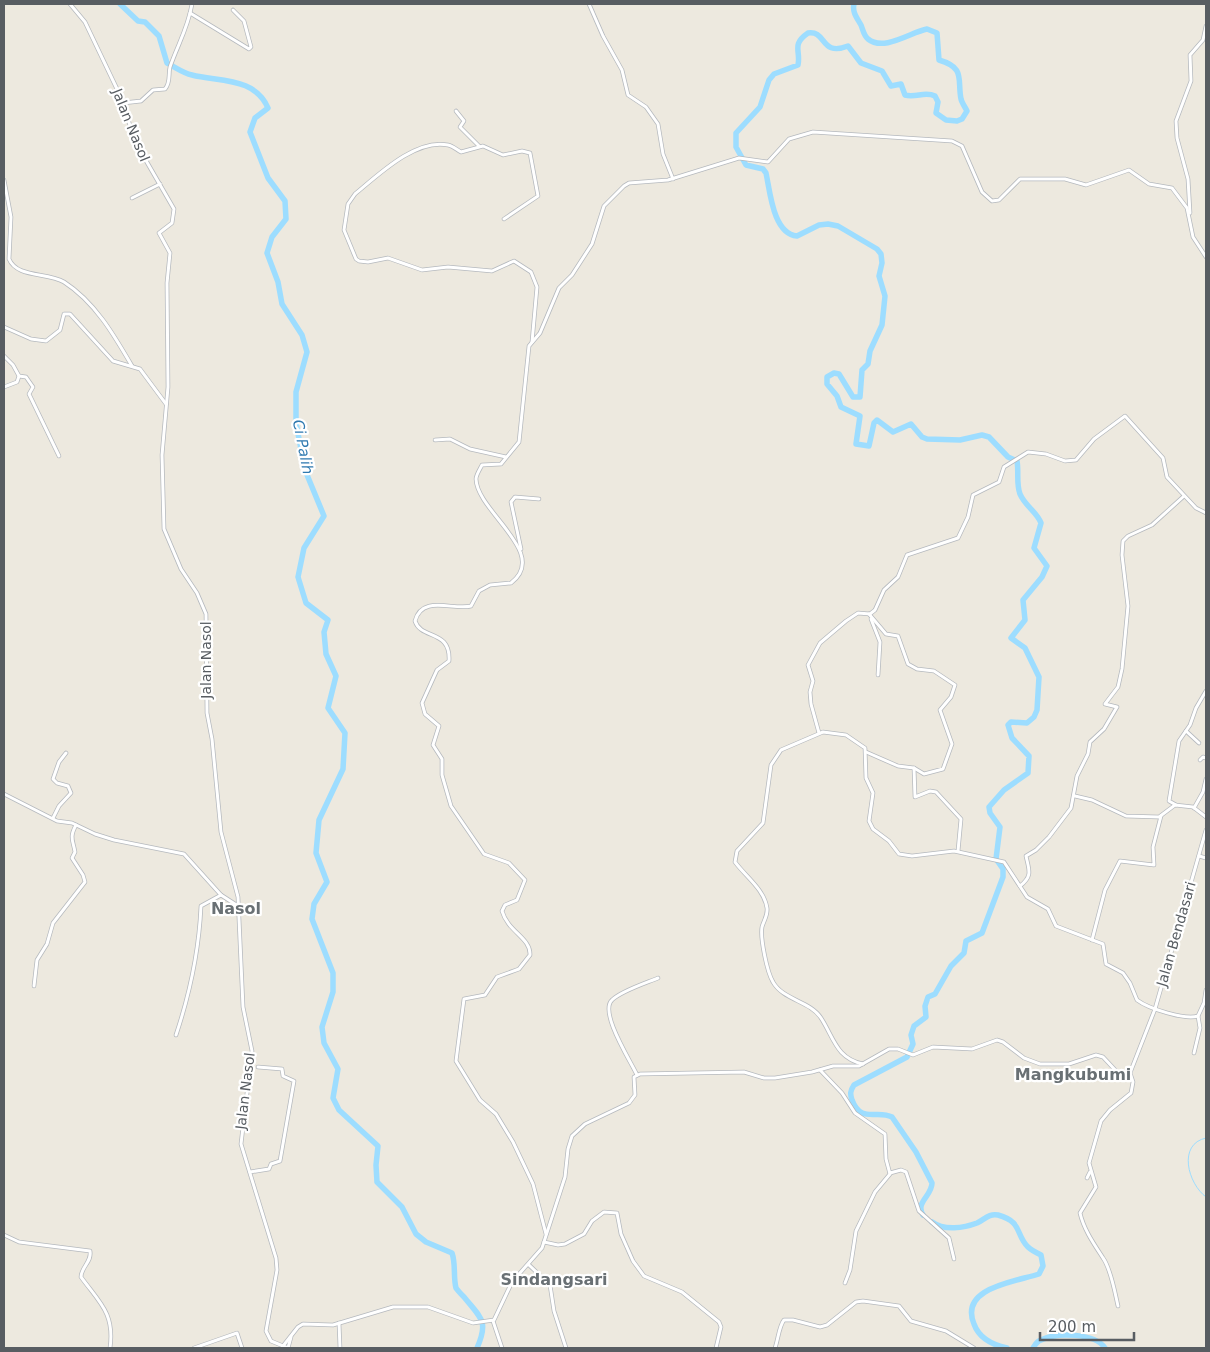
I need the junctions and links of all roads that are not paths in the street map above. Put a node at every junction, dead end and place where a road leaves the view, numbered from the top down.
1 (70, 4) edge
2 (192, 4) edge
3 (589, 4) edge
4 (233, 10) dead end
5 (190, 13) junction
6 (1206, 26) edge
7 (123, 103) junction
8 (456, 111) dead end
9 (479, 146) junction
10 (673, 179) junction
11 (4, 180) edge
12 (160, 184) junction
13 (132, 198) dead end
14 (1190, 217) junction
15 (504, 219) dead end
16 (1206, 257) edge
17 (4, 327) edge
18 (532, 342) junction
19 (4, 356) edge
20 (132, 366) junction
21 (19, 376) junction
22 (4, 387) edge
23 (166, 404) junction
24 (435, 440) dead end
25 (59, 456) dead end
26 (507, 457) junction
27 (1184, 496) junction
28 (539, 499) dead end
29 (1206, 513) edge
30 (521, 550) junction
31 (869, 614) junction
32 (878, 675) dead end
33 (1206, 690) edge
34 (1186, 731) junction
35 (819, 733) junction
36 (1199, 743) dead end
37 (866, 752) junction
38 (66, 753) dead end
39 (1206, 758) edge
40 (1200, 760) dead end
41 (914, 768) junction
42 (1206, 779) edge
43 (4, 794) edge
44 (1074, 796) junction
45 (1177, 805) junction
46 (1194, 808) junction
47 (1161, 816) junction
48 (1206, 817) edge
49 (53, 818) junction
50 (76, 825) junction
51 (1206, 830) edge
52 (958, 852) junction
53 (1199, 856) junction
54 (1206, 858) edge
55 (1020, 886) junction
56 (221, 895) junction
57 (238, 907) junction
58 (1092, 940) junction
59 (658, 978) dead end
60 (34, 986) dead end
61 (1206, 990) edge
62 (1155, 1009) junction
63 (1198, 1016) junction
64 (176, 1035) dead end
65 (1194, 1053) dead end
66 (863, 1064) junction
67 (258, 1067) dead end
68 (820, 1070) junction
69 (1130, 1073) junction
70 (637, 1075) junction
71 (1091, 1171) junction
72 (250, 1172) junction
73 (890, 1173) junction
74 (1087, 1178) dead end
75 (546, 1234) junction
76 (4, 1235) edge
77 (544, 1242) junction
78 (954, 1259) dead end
79 (529, 1265) junction
80 (845, 1282) dead end
81 (1118, 1306) dead end
82 (492, 1321) junction
83 (339, 1323) junction
84 (291, 1336) junction
85 (283, 1346) junction
86 (110, 1348) edge
87 (194, 1348) edge
88 (242, 1348) edge
89 (277, 1348) edge
90 (288, 1348) edge
91 (340, 1348) edge
92 (502, 1348) edge
93 (566, 1348) edge
94 (716, 1348) edge
95 (775, 1348) edge
96 (974, 1348) edge

1 - 7 street, Jalan Nasol
2 - 5 street
3 - 10 street
4 - 5 street
5 - 7 street
6 - 14 street
7 - 12 street, Jalan Nasol
8 - 9 street
9 - 15 street
9 - 18 street
10 - 14 street
10 - 18 street
11 - 20 street
12 - 13 street
12 - 23 street, Jalan Nasol
14 - 16 street
17 - 20 street
18 - 26 street
19 - 21 street
20 - 23 street
21 - 22 street
21 - 25 street
23 - 57 street, Jalan Nasol
24 - 26 street
26 - 30 street
27 - 29 street
27 - 31 street
27 - 44 street
28 - 30 street
30 - 75 street
31 - 32 street
31 - 35 street
31 - 41 street
33 - 34 street
34 - 36 street
34 - 45 street
35 - 37 street
35 - 66 street
37 - 41 street
37 - 52 street
38 - 49 street
39 - 40 street
41 - 52 street
42 - 46 street
43 - 49 street
44 - 47 street
44 - 55 street
45 - 46 street
45 - 47 street
46 - 48 street
47 - 58 street
49 - 50 street
50 - 56 street
50 - 60 street
51 - 53 street, Jalan Bendasari
52 - 55 street
53 - 54 street
53 - 62 street, Jalan Bendasari
55 - 58 street
56 - 57 street
56 - 64 street
57 - 72 street, Jalan Nasol
58 - 62 street
59 - 70 street
61 - 63 street
62 - 63 street
62 - 69 street, Jalan Bendasari
63 - 65 street
66 - 68 street
66 - 69 street
67 - 72 street
68 - 70 street
68 - 73 street
69 - 71 street, Jalan Bendasari
70 - 75 street
71 - 74 street
71 - 81 street
72 - 85 street, Jalan Nasol
73 - 78 street
73 - 80 street
75 - 77 street
76 - 86 street
77 - 79 street
77 - 94 street
79 - 82 street
79 - 93 street
82 - 83 street
82 - 92 street
83 - 84 street
83 - 91 street
84 - 85 street
84 - 90 street
85 - 89 street
85 - 90 street
87 - 88 street
95 - 96 street

